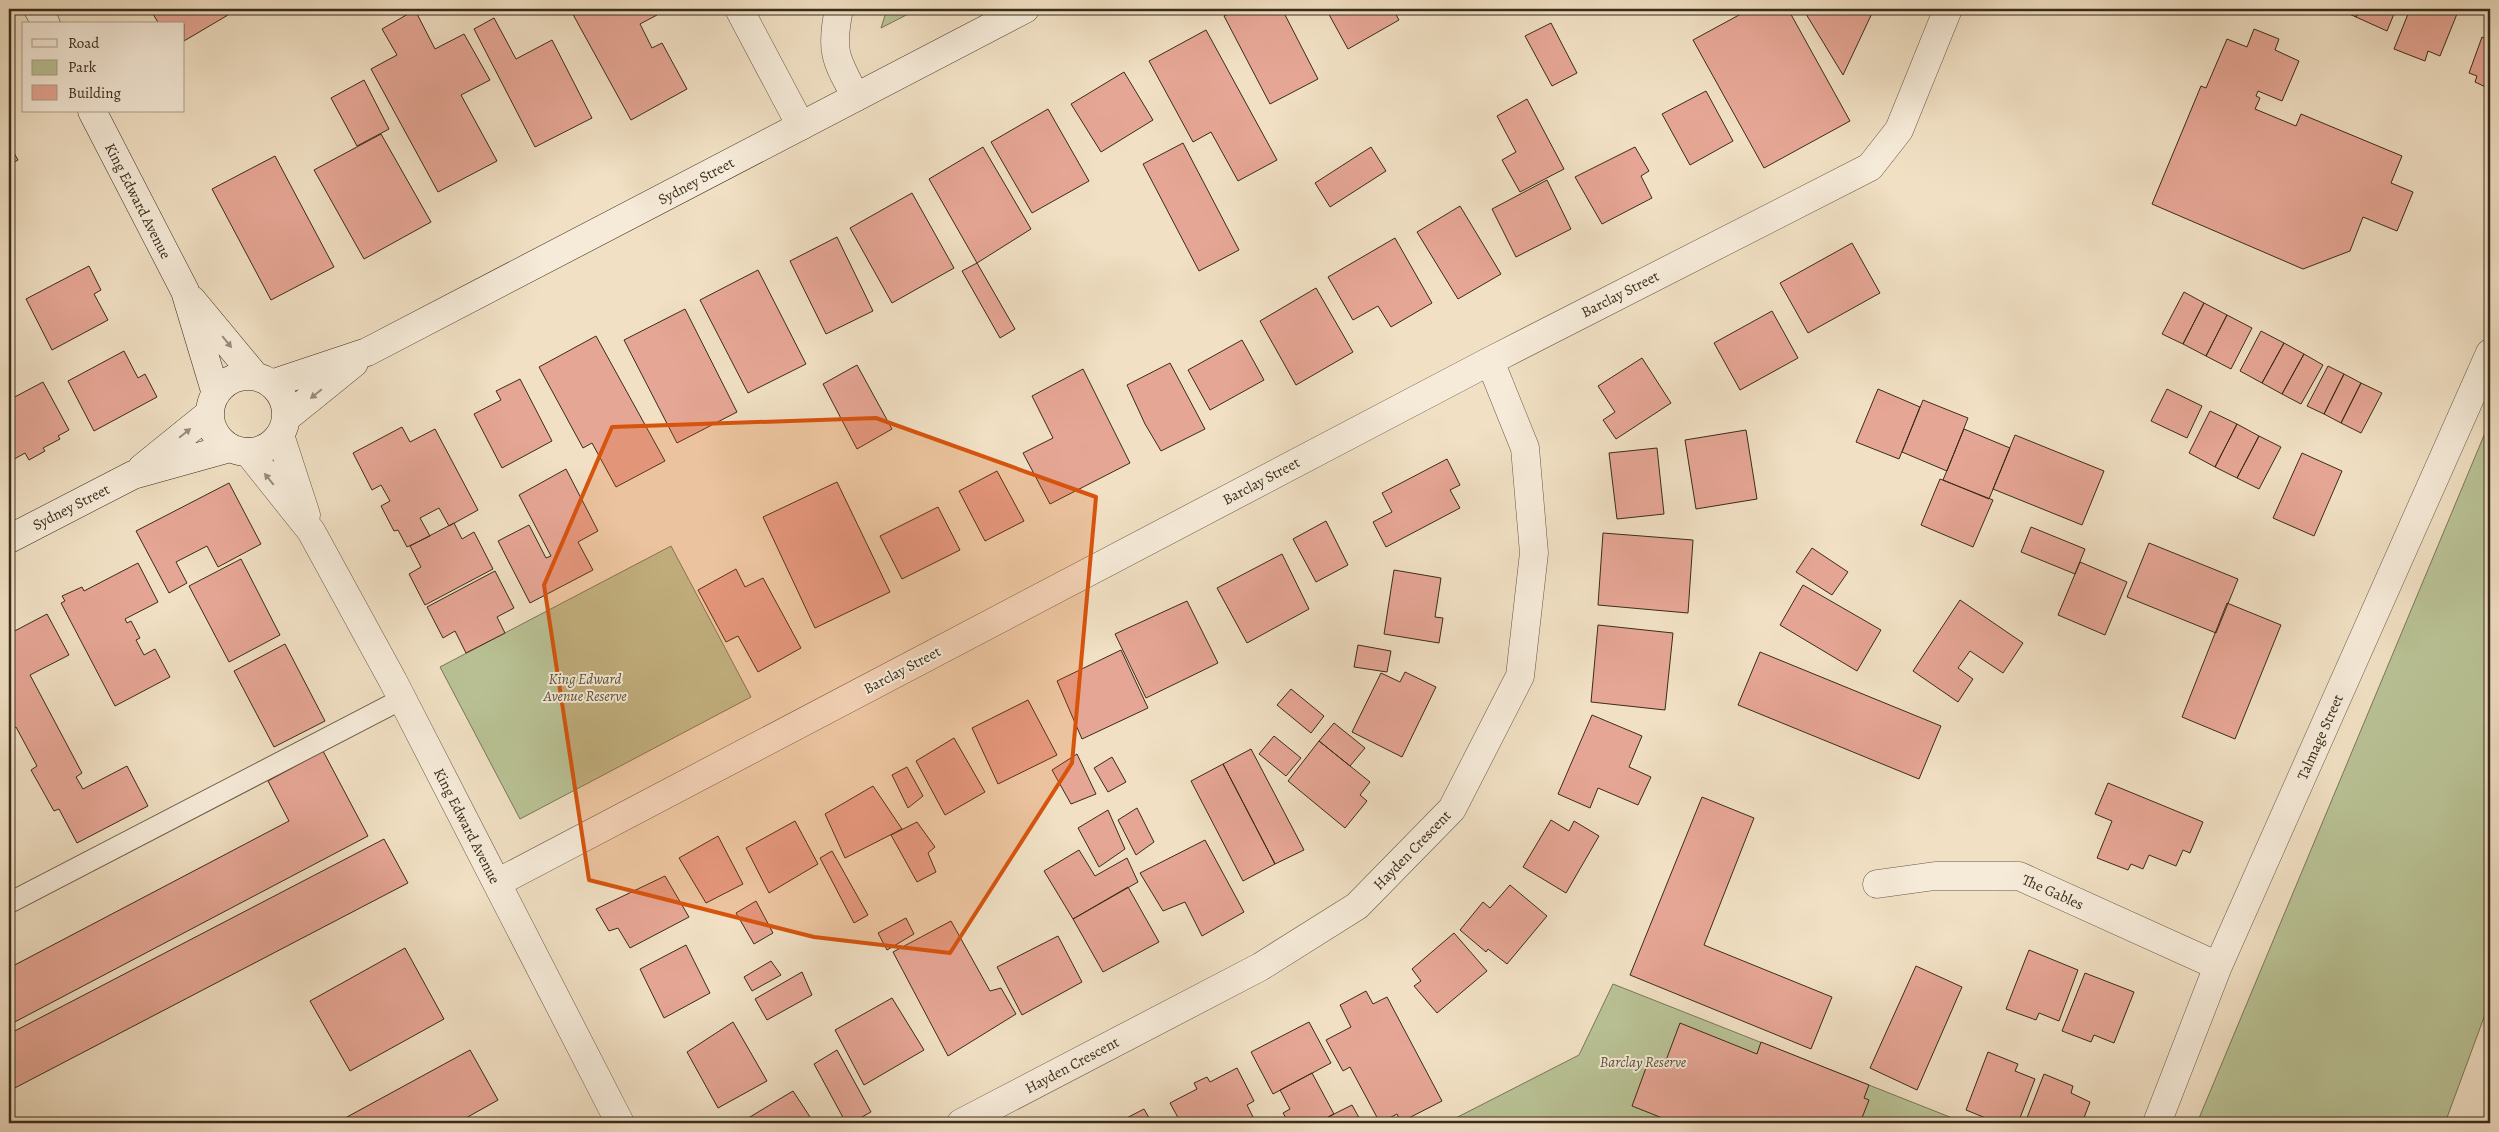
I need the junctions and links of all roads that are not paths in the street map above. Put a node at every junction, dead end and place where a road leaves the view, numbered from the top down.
1 (38, 9) edge
2 (739, 9) edge
3 (839, 9) edge
4 (1025, 9) edge
5 (1948, 9) edge
6 (45, 22) edge
7 (856, 97) junction
8 (93, 112) edge
9 (801, 126) junction
10 (185, 291) junction
11 (367, 352) junction
12 (2490, 353) edge
13 (1490, 361) junction
14 (263, 380) junction
15 (213, 403) junction
16 (283, 427) junction
17 (239, 450) junction
18 (134, 475) junction
19 (311, 531) junction
20 (9, 539) edge
21 (402, 699) junction
22 (497, 883) junction
23 (1876, 884) dead end
24 (9, 903) edge
25 (2218, 966) junction
26 (620, 1123) edge
27 (960, 1123) edge
28 (2157, 1123) edge

1 - 6 street
2 - 9 street
3 - 7 street
4 - 7 street, Sydney Street
5 - 13 street, Barclay Street
7 - 9 street, Sydney Street
8 - 10 street, King Edward Avenue
9 - 11 street, Sydney Street
10 -> 14 street, King Edward Avenue
10 - 15 street, King Edward Avenue
11 - 14 street, Sydney Street
11 -> 16 street, Sydney Street
12 - 25 street, Talmage Street
13 - 22 street, Barclay Street
13 - 27 street, Hayden Crescent
14 - 15 street
14 - 16 street
15 - 17 street
18 -> 15 street, Sydney Street
16 - 17 street
16 - 19 street, King Edward Avenue
17 - 18 street, Sydney Street
19 -> 17 street, King Edward Avenue
18 - 20 street, Sydney Street
19 - 21 street, King Edward Avenue
21 - 22 street, King Edward Avenue
21 - 24 lane
22 - 26 street, King Edward Avenue
23 - 25 street, The Gables
25 - 28 street, Talmage Street

